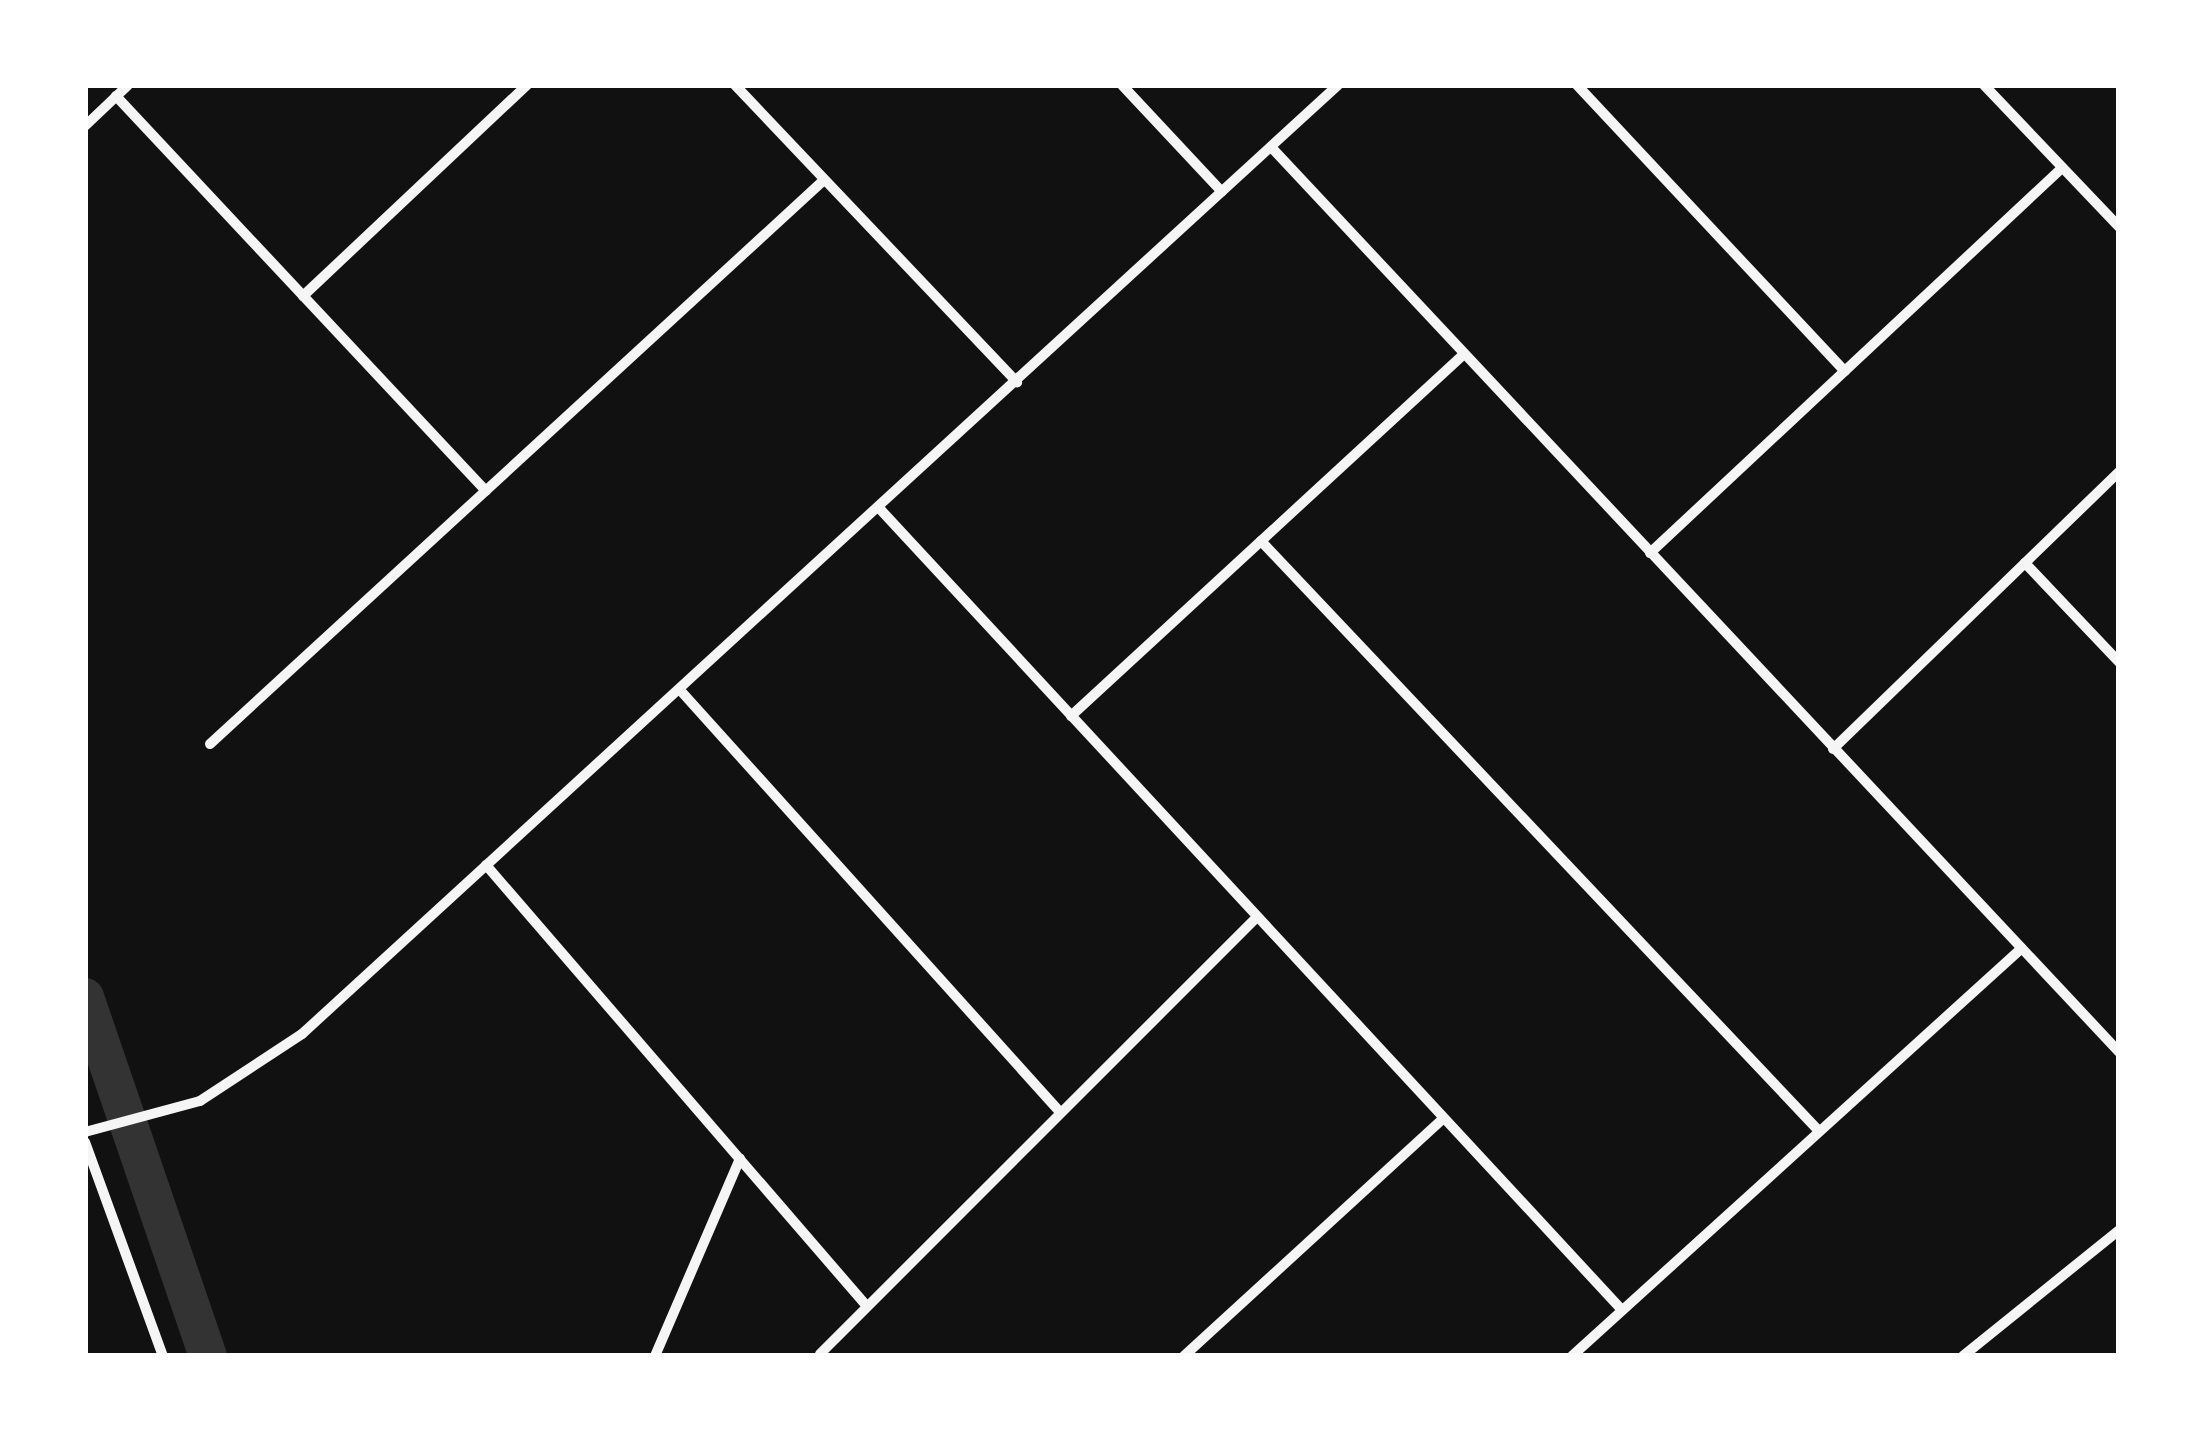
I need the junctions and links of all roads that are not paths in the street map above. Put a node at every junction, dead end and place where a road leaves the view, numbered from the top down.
1 (128, 85) edge
2 (528, 85) edge
3 (735, 85) edge
4 (1122, 85) edge
5 (1338, 85) edge
6 (1577, 85) edge
7 (1984, 85) edge
8 (116, 96) junction
9 (85, 126) edge
10 (1270, 147) junction
11 (2062, 168) junction
12 (824, 180) junction
13 (1222, 192) junction
14 (2119, 228) edge
15 (303, 296) junction
16 (1464, 354) junction
17 (1845, 371) junction
18 (1017, 382) junction
19 (2119, 472) edge
20 (486, 491) junction
21 (880, 509) junction
22 (1261, 541) junction
23 (1650, 553) junction
24 (2026, 564) junction
25 (2119, 662) edge
26 (680, 690) junction
27 (1071, 716) junction
28 (210, 744) dead end
29 (1833, 749) junction
30 (486, 865) junction
31 (1257, 917) junction
32 (2022, 948) junction
33 (2119, 1052) edge
34 (1060, 1112) junction
35 (1443, 1118) junction
36 (1819, 1131) junction
37 (85, 1132) edge
38 (85, 1142) edge
39 (740, 1159) junction
40 (2119, 1230) edge
41 (866, 1304) junction
42 (1622, 1310) junction
43 (820, 1354) edge
44 (163, 1356) edge
45 (655, 1356) edge
46 (1184, 1356) edge
47 (1572, 1356) edge
48 (1963, 1356) edge

1 - 8 street
2 - 15 street
3 - 12 street
4 - 13 street
5 - 10 street
6 - 17 street
7 - 11 street
8 - 9 street
8 - 15 street
10 - 13 street
10 - 16 street
11 - 14 street
11 - 17 street
12 - 18 street
12 - 20 street
13 - 18 street
15 - 20 street
16 - 22 street
16 - 23 street
17 - 23 street
18 - 21 street
19 - 24 street
20 - 28 street
21 - 26 street
21 - 27 street
22 - 27 street
22 - 36 street
23 - 29 street
24 - 25 street
24 - 29 street
26 - 30 street
26 - 34 street
27 - 31 street
29 - 32 street
30 - 37 street
30 - 39 street
31 - 34 street
31 - 35 street
32 - 33 street
32 - 36 street
34 - 41 street
35 - 42 street
35 - 46 street
36 - 42 street
38 - 44 street
39 - 41 street
39 - 45 street
40 - 48 street
41 - 43 street
42 - 47 street

